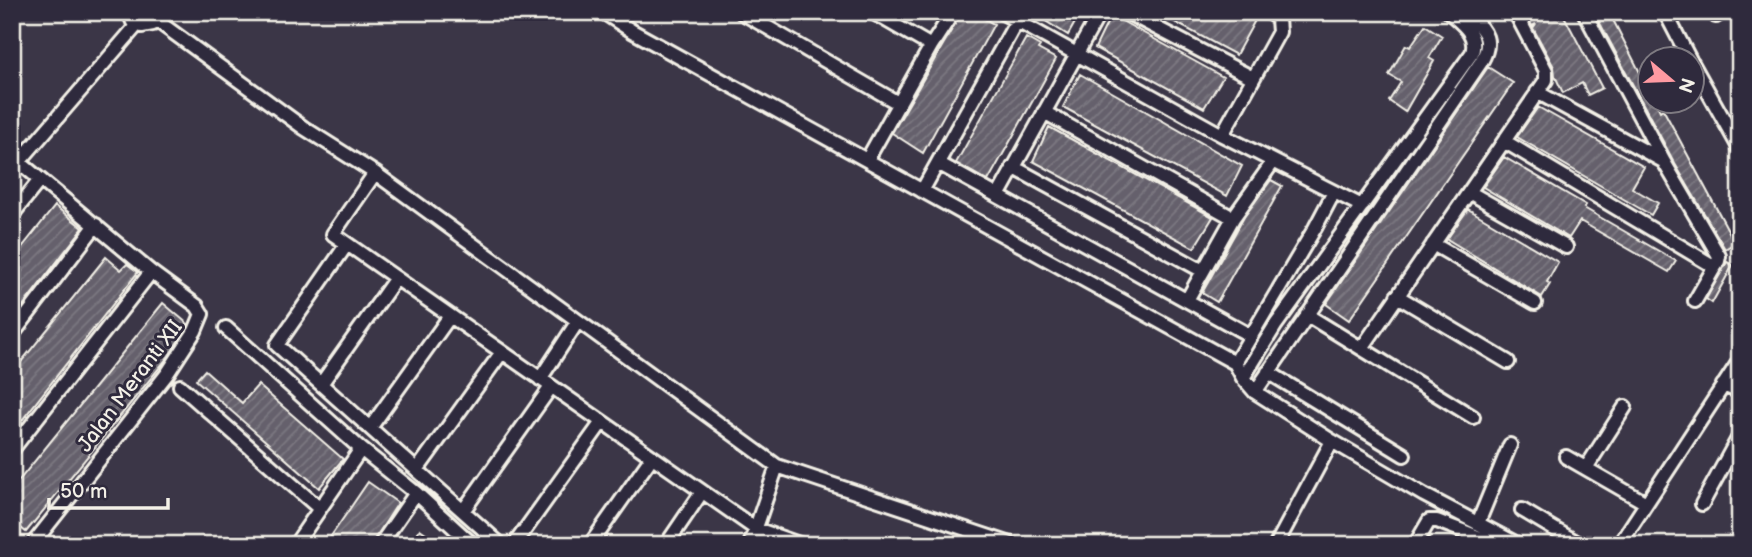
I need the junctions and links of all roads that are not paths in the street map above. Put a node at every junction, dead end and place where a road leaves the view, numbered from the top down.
1 (129, 12) edge
2 (603, 12) edge
3 (741, 12) edge
4 (872, 12) edge
5 (953, 12) edge
6 (1001, 12) edge
7 (1100, 12) edge
8 (1126, 12) edge
9 (1268, 12) edge
10 (1449, 12) edge
11 (1468, 12) edge
12 (1515, 12) edge
13 (1584, 12) edge
14 (1665, 12) edge
15 (158, 16) edge
16 (1019, 17) edge
17 (137, 25) junction
18 (931, 46) junction
19 (1683, 46) edge
20 (1075, 55) junction
21 (1253, 78) junction
22 (1706, 88) edge
23 (1537, 92) junction
24 (898, 103) junction
25 (1044, 112) junction
26 (1222, 135) junction
27 (1504, 141) junction
28 (1740, 149) edge
29 (16, 159) edge
30 (867, 160) junction
31 (1273, 162) junction
32 (1664, 162) junction
33 (938, 163) junction
34 (1013, 167) junction
35 (375, 173) junction
36 (40, 180) junction
37 (922, 191) junction
38 (1334, 192) junction
39 (1469, 192) junction
40 (998, 196) junction
41 (1362, 206) junction
42 (12, 215) edge
43 (1234, 218) junction
44 (96, 225) junction
45 (347, 244) junction
46 (1433, 244) junction
47 (1566, 247) dead end
48 (1715, 267) junction
49 (1203, 271) junction
50 (151, 272) junction
51 (396, 278) junction
52 (1397, 296) junction
53 (1187, 300) junction
54 (1695, 301) dead end
55 (1535, 303) dead end
56 (1307, 315) junction
57 (450, 316) junction
58 (578, 321) junction
59 (226, 328) dead end
60 (12, 335) edge
61 (1251, 335) junction
62 (1362, 348) junction
63 (502, 352) junction
64 (1740, 360) edge
65 (1508, 362) dead end
66 (1235, 363) junction
67 (1268, 372) junction
68 (1243, 377) junction
69 (540, 379) junction
70 (321, 384) junction
71 (1723, 385) junction
72 (180, 386) dead end
73 (551, 387) junction
74 (1255, 392) junction
75 (1740, 392) edge
76 (1625, 407) dead end
77 (1473, 417) dead end
78 (602, 422) junction
79 (370, 428) junction
80 (1740, 435) edge
81 (1332, 440) junction
82 (1510, 445) dead end
83 (361, 449) junction
84 (12, 450) edge
85 (1404, 455) dead end
86 (652, 457) junction
87 (1566, 457) dead end
88 (777, 466) junction
89 (1586, 468) junction
90 (417, 470) junction
91 (702, 492) junction
92 (416, 493) junction
93 (1646, 503) junction
94 (1702, 504) dead end
95 (320, 509) junction
96 (1522, 510) dead end
97 (463, 511) junction
98 (1478, 523) junction
99 (755, 529) junction
100 (1493, 540) edge
101 (32, 545) edge
102 (295, 545) edge
103 (380, 545) edge
104 (473, 545) edge
105 (500, 545) edge
106 (514, 545) edge
107 (590, 545) edge
108 (666, 545) edge
109 (744, 545) edge
110 (750, 545) edge
111 (802, 545) edge
112 (1014, 545) edge
113 (1276, 545) edge
114 (1415, 545) edge
115 (1519, 545) edge
116 (1581, 545) edge
117 (1619, 545) edge

1 - 17 street
2 - 30 street
3 - 24 street
4 - 18 street
5 - 18 street
6 - 16 street
7 - 20 street
8 - 21 street
9 - 21 street
10 - 41 street
11 - 56 street
12 - 23 street
13 - 32 street
14 - 19 street
15 - 17 street
15 - 35 street
16 - 20 street
16 - 33 street
17 - 29 street
18 - 24 street
20 - 25 street
20 - 26 street
21 - 26 street
22 - 28 street
23 - 27 street
23 - 32 street
24 - 30 street
25 - 34 street
25 - 43 street
26 - 31 street
27 - 39 street
27 - 48 street
29 - 36 street
30 - 37 street
31 - 38 street
31 - 43 street
32 - 48 street
33 - 37 street
33 - 40 street
34 - 40 street
34 - 49 street
35 - 45 street
35 - 58 street
36 - 42 street
36 - 44 street
37 - 66 street
38 - 41 street
38 - 61 street
39 - 46 street
39 - 47 street
40 - 53 street
41 - 68 street
43 - 49 street
44 - 50 street
44 - 60 street
45 - 51 street
45 - 70 street
46 - 52 street
46 - 55 street
48 - 54 street
49 - 53 street
50 - 84 street
50 - 101 street, Jalan Meranti XII
51 - 57 street
51 - 70 street
52 - 62 street
52 - 65 street
53 - 61 street
56 - 62 street
56 - 67 street
57 - 63 street
57 - 79 street
58 - 69 street
58 - 88 street
59 - 83 street
61 - 66 street
62 - 77 street
63 - 69 street
63 - 90 street
64 - 71 street
66 - 68 street
67 - 74 street
67 - 85 street
68 - 74 street
69 - 73 street
70 - 79 street
71 - 75 street
71 - 93 street
72 - 95 street
73 - 78 street
73 - 97 street
74 - 81 street
76 - 89 street
78 - 86 street
78 - 106 street
79 - 90 street
80 - 94 street
81 - 98 street
81 - 113 street
82 - 98 street
83 - 92 street
83 - 95 street
86 - 91 street
86 - 107 street
87 - 89 street
88 - 99 street
88 - 112 street
89 - 93 street
90 - 97 street
91 - 99 street
91 - 108 street
92 - 103 street
92 - 104 street
93 - 117 street
95 - 102 street
96 - 116 street
97 - 105 street
98 - 100 street
99 - 109 street
99 - 110 street
99 - 111 street
100 - 114 street
100 - 115 street

